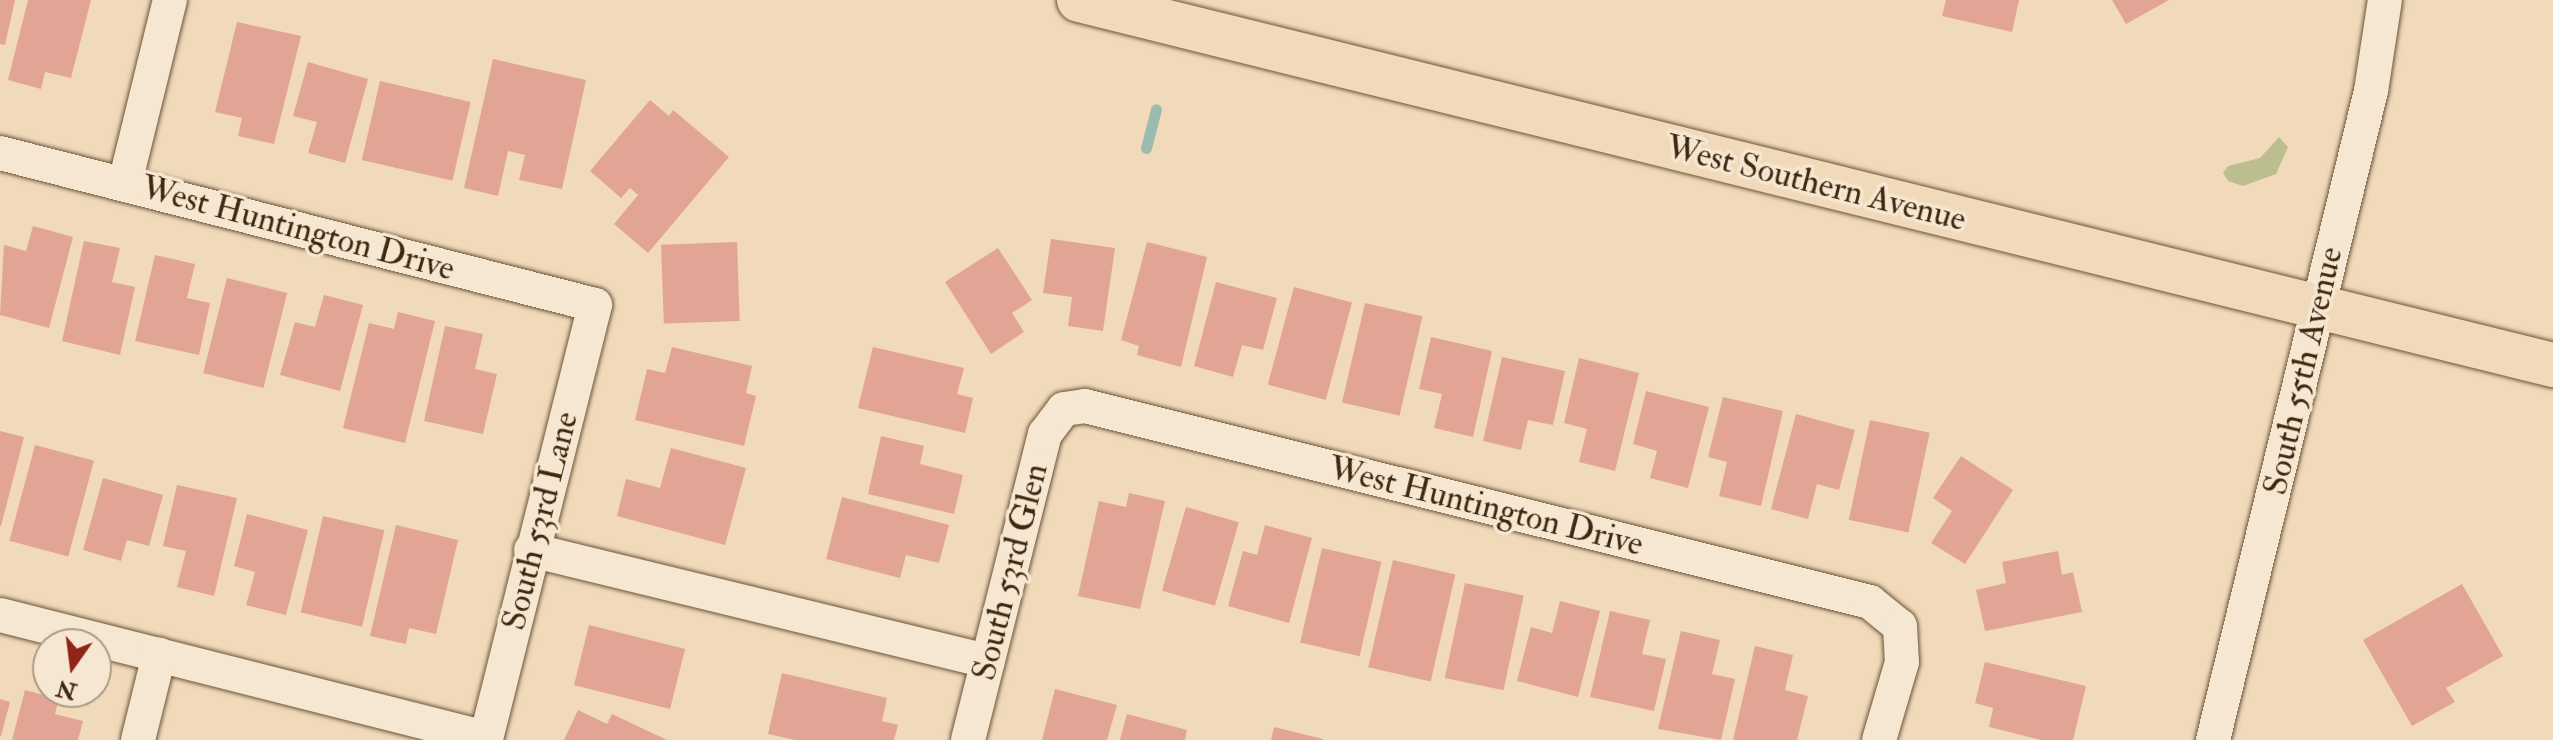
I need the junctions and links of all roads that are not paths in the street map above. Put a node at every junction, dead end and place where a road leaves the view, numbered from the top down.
1 (170, 0) edge
2 (1079, 0) edge
3 (2385, 0) edge
4 (0, 153) edge
5 (125, 183) junction
6 (595, 305) joint
7 (2318, 308) junction
8 (2553, 365) edge
9 (1064, 409) joint
10 (531, 550) junction
11 (0, 615) edge
12 (159, 655) junction
13 (988, 661) junction
14 (138, 740) edge
15 (968, 740) edge
16 (1879, 740) edge
17 (2213, 740) edge

1 - 5 street
2 - 7 main road, West Southern Avenue
3 - 7 street, South 55th Avenue
4 - 5 street, West Huntington Drive
5 - 6 street, West Huntington Drive
6 - 10 street, South 53rd Lane
7 - 8 main road, West Southern Avenue
7 - 17 street, South 55th Avenue
9 - 13 street, South 53rd Glen
9 - 16 street, West Huntington Drive
10 - 12 street, South 53rd Lane
10 - 13 street
11 - 12 street
12 - 14 street
13 - 15 street, South 53rd Glen

